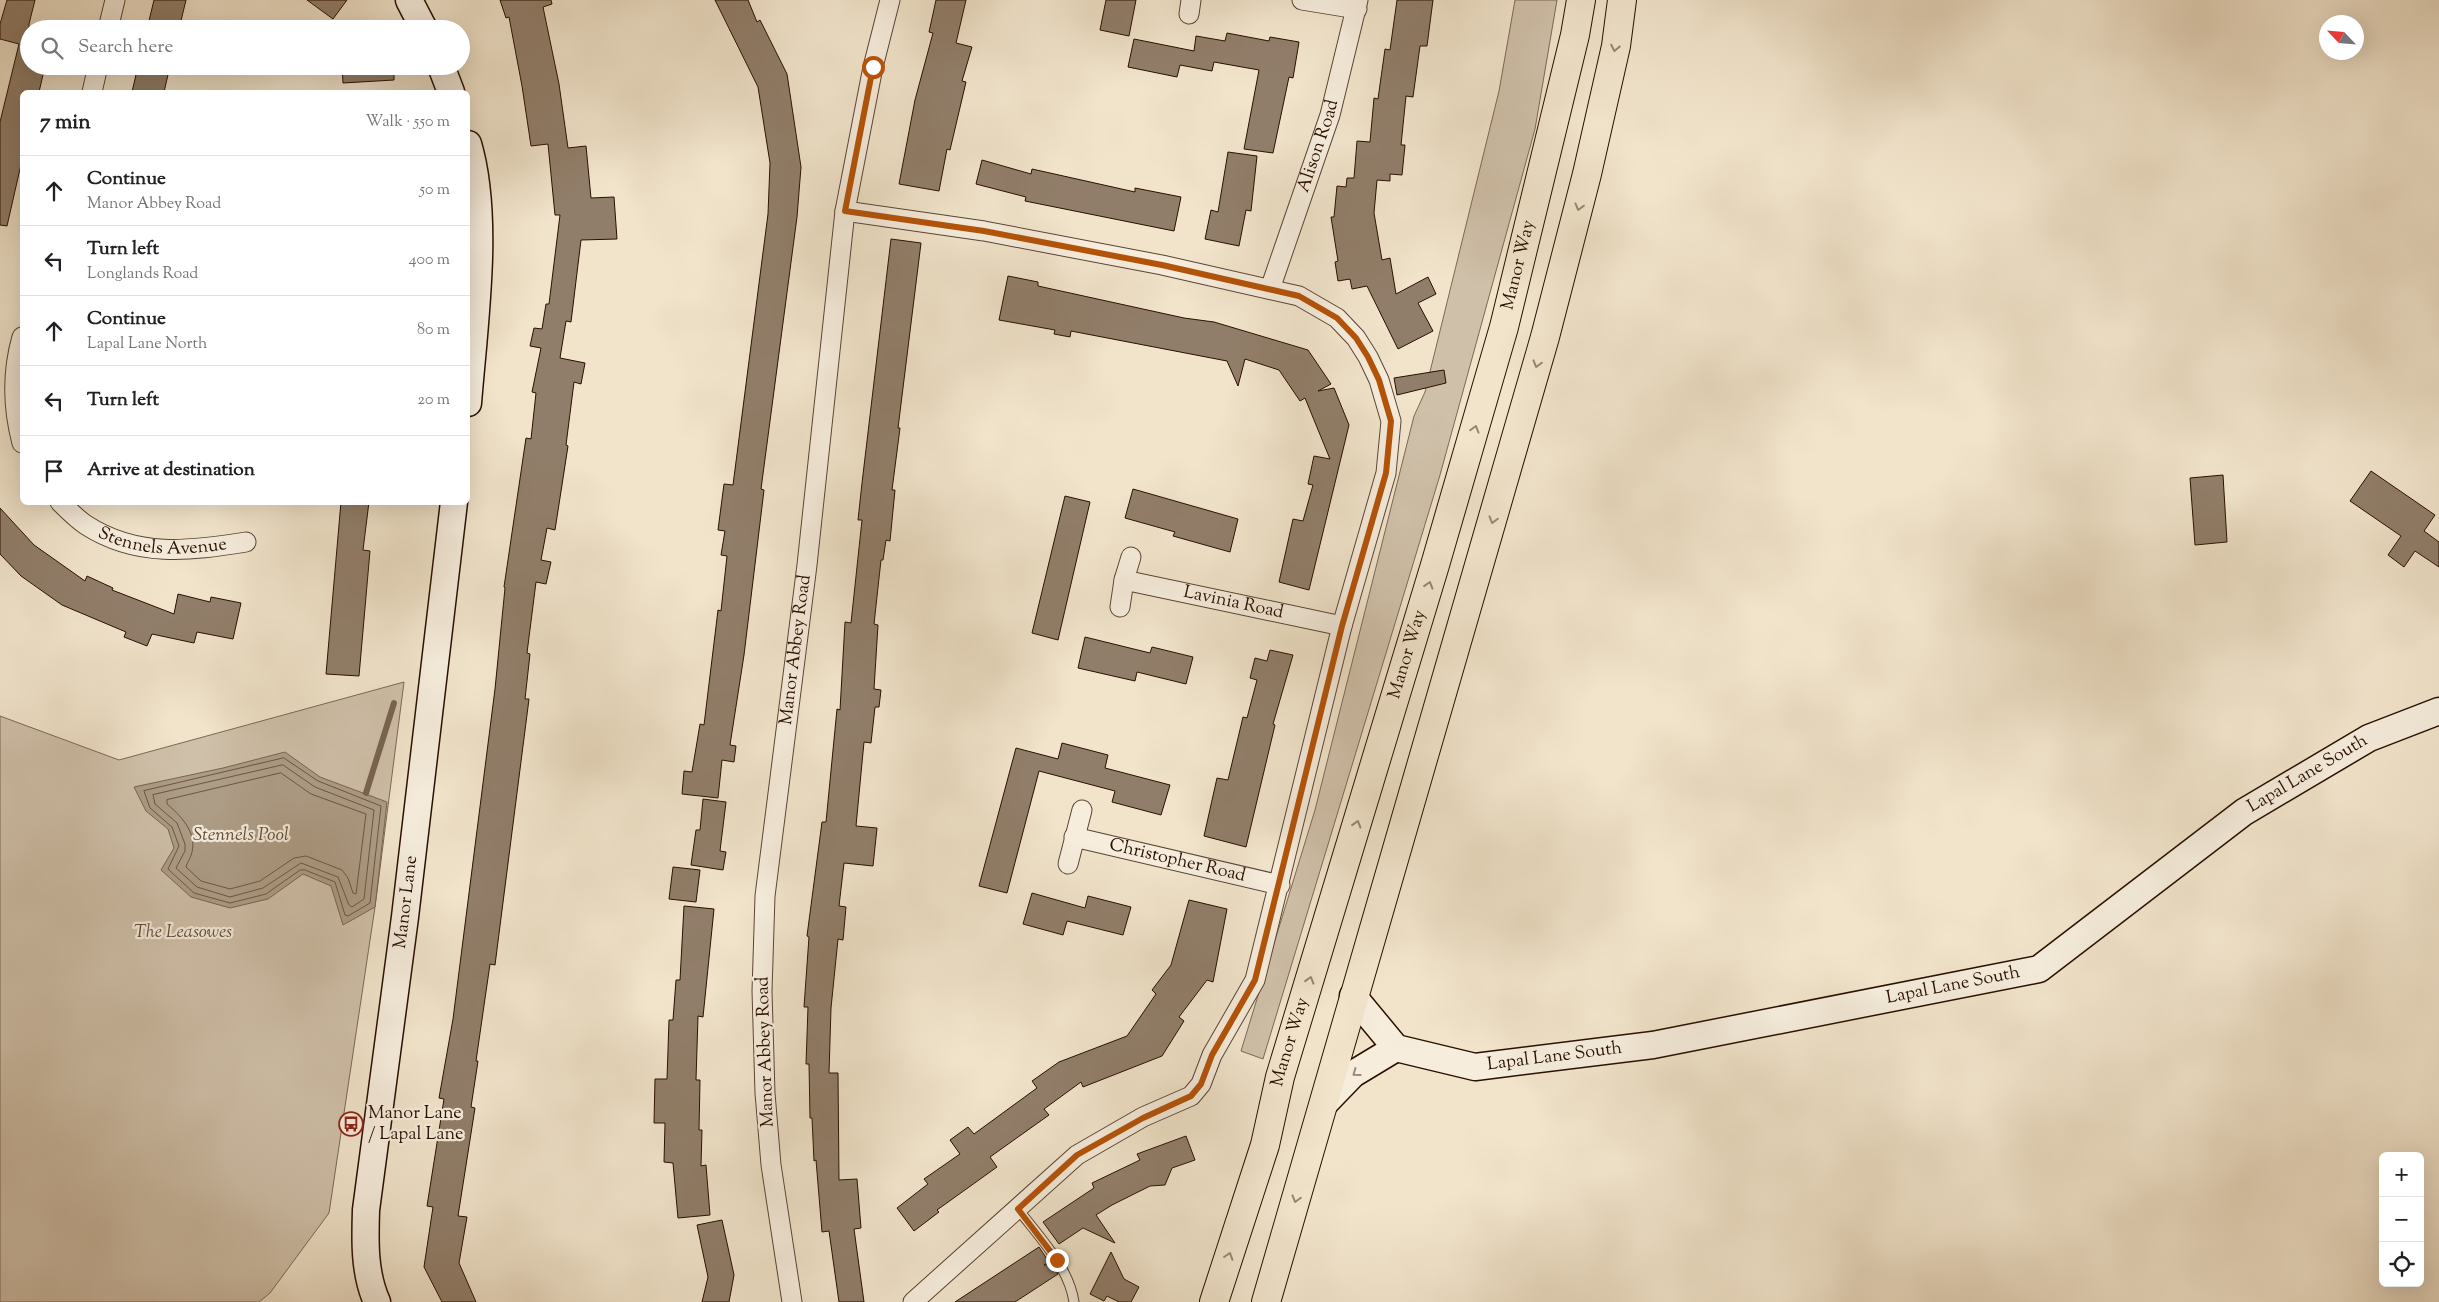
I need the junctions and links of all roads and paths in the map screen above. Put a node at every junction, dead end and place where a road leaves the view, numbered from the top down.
1 (115, 0) edge
2 (410, 0) edge
3 (1302, 0) edge
4 (1581, 0) edge
5 (1622, 0) edge
6 (884, 1) edge
7 (1357, 4) edge
8 (110, 20) edge
9 (420, 20) edge
10 (96, 75) edge
11 (445, 75) edge
12 (92, 90) edge
13 (451, 90) edge
14 (470, 156) edge
15 (845, 211) junction
16 (1270, 289) junction
17 (20, 342) edge
18 (7, 377) edge
19 (470, 378) edge
20 (20, 435) edge
21 (63, 505) edge
22 (454, 505) edge
23 (246, 542) dead end
24 (1130, 557) dead end
25 (1124, 580) junction
26 (1120, 607) dead end
27 (1342, 626) junction
28 (2439, 711) edge
29 (1082, 810) dead end
30 (1074, 837) junction
31 (1068, 864) dead end
32 (1280, 885) junction
33 (1353, 996) junction
34 (1396, 1048) junction
35 (1323, 1105) junction
36 (1018, 1209) junction
37 (377, 1302) edge
38 (792, 1302) edge
39 (913, 1302) edge
40 (1074, 1302) edge
41 (1214, 1302) edge
42 (1266, 1302) edge

1 - 8 street
2 - 9 street
3 - 7 street
41 -> 4 highway, Manor Way
5 -> 33 highway
6 - 15 street, Manor Abbey Road
7 - 16 street, Alison Road
10 - 12 street
11 - 13 street
14 - 19 street
15 - 16 street
15 - 38 street, Manor Abbey Road
16 - 27 street
17 - 18 street
18 - 20 street
21 - 23 street, Stennels Avenue
22 - 37 street, Manor Lane
24 - 25 street
25 - 26 street
25 - 27 street, Lavinia Road
27 - 32 street
28 - 34 street, Lapal Lane South
29 - 30 street
30 - 31 street
30 - 32 street, Christopher Road
32 - 36 street
33 - 34 street
33 - 35 highway
34 -> 35 street
35 -> 42 highway
36 - 39 street
36 - 40 lane

